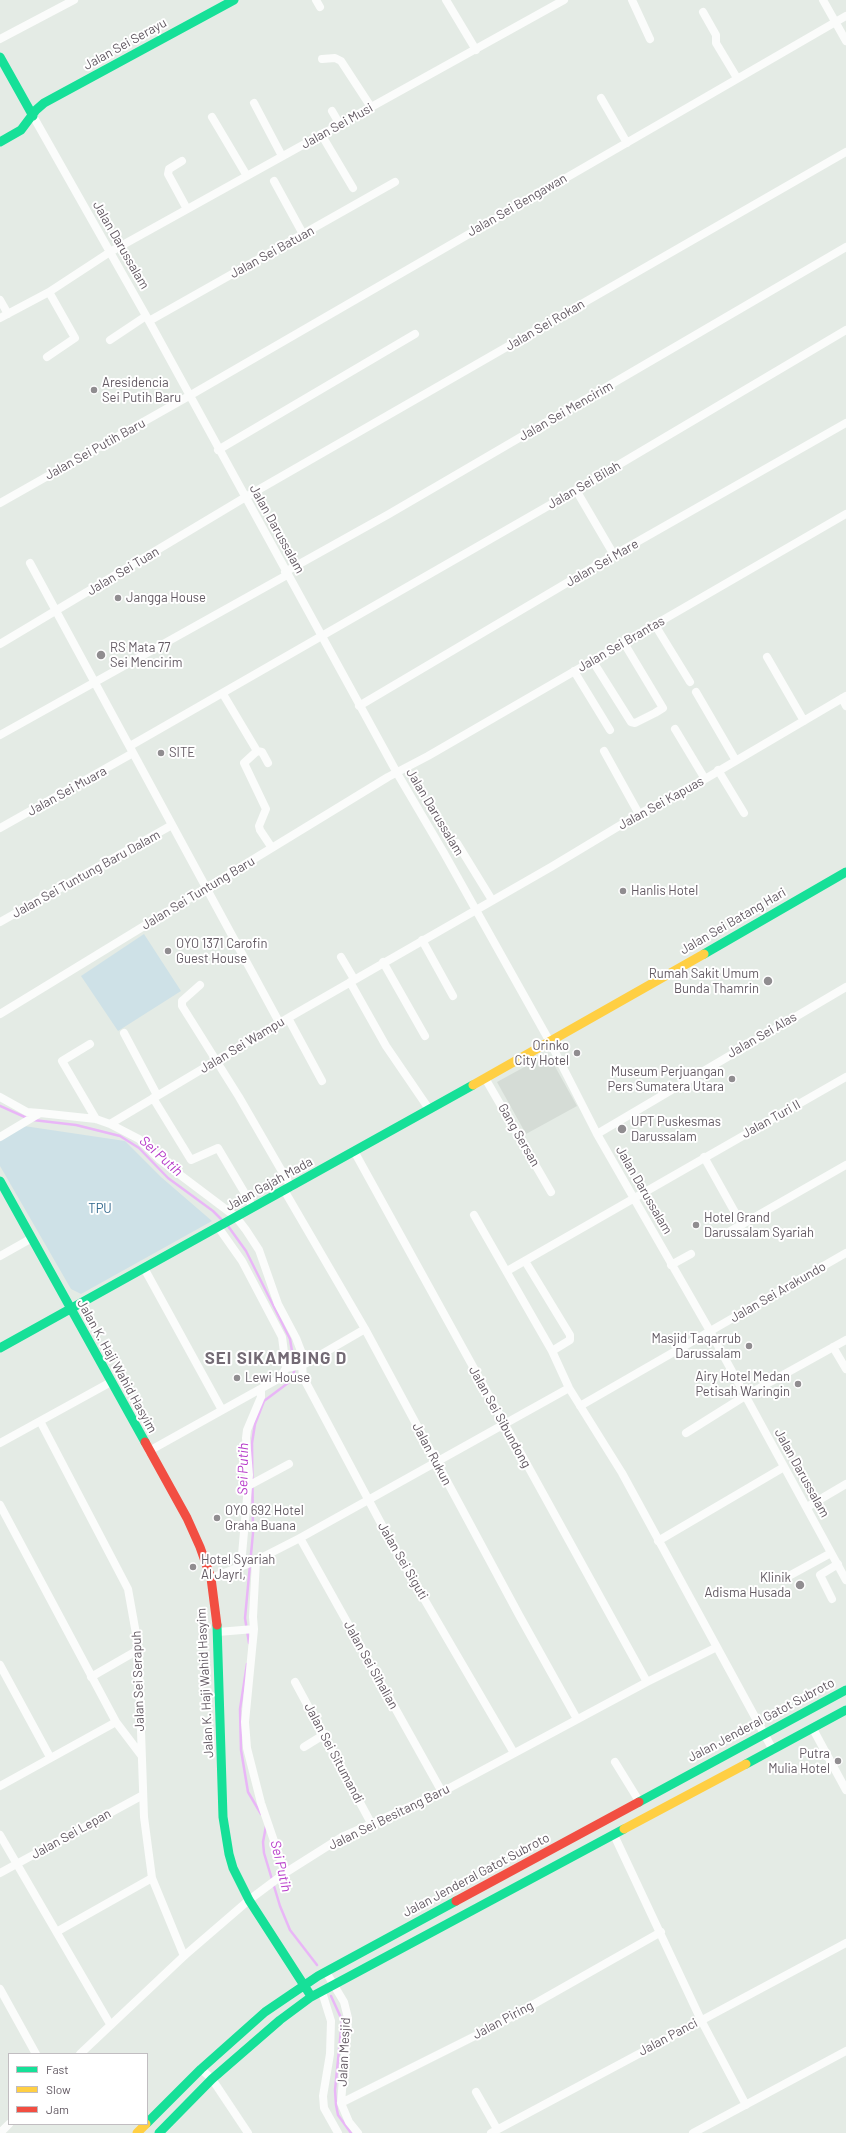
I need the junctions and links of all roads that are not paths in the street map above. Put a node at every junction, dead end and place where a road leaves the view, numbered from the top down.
1 (74, 0) edge
2 (234, 0) edge
3 (446, 0) edge
4 (564, 0) edge
5 (632, 0) edge
6 (823, 0) edge
7 (703, 12) dead end
8 (846, 16) edge
9 (835, 22) junction
10 (0, 39) edge
11 (650, 39) dead end
12 (846, 41) edge
13 (476, 50) junction
14 (0, 56) edge
15 (322, 59) dead end
16 (737, 78) junction
17 (602, 98) dead end
18 (254, 103) dead end
19 (371, 107) junction
20 (332, 111) dead end
21 (33, 116) junction
22 (212, 117) dead end
23 (339, 123) junction
24 (322, 134) junction
25 (0, 142) edge
26 (627, 142) junction
27 (846, 152) edge
28 (282, 156) junction
29 (182, 161) dead end
30 (247, 176) junction
31 (274, 181) dead end
32 (394, 182) dead end
33 (353, 188) dead end
34 (187, 209) junction
35 (303, 234) junction
36 (846, 247) edge
37 (110, 252) junction
38 (49, 292) junction
39 (0, 300) edge
40 (8, 314) junction
41 (0, 318) edge
42 (148, 319) junction
43 (846, 330) edge
44 (414, 334) dead end
45 (110, 340) dead end
46 (47, 357) dead end
47 (189, 396) junction
48 (846, 423) edge
49 (218, 450) junction
50 (576, 490) junction
51 (244, 498) junction
52 (0, 503) edge
53 (846, 514) edge
54 (614, 555) junction
55 (30, 563) dead end
56 (286, 574) junction
57 (57, 611) junction
58 (655, 625) junction
59 (321, 637) junction
60 (624, 643) junction
61 (0, 644) edge
62 (767, 657) dead end
63 (592, 660) junction
64 (574, 671) junction
65 (94, 682) junction
66 (690, 682) dead end
67 (696, 692) dead end
68 (223, 694) junction
69 (844, 697) edge
70 (359, 706) junction
71 (846, 706) edge
72 (804, 721) junction
73 (675, 728) dead end
74 (610, 730) dead end
75 (0, 735) edge
76 (132, 750) junction
77 (257, 751) junction
78 (604, 751) dead end
79 (735, 759) junction
80 (268, 763) dead end
81 (718, 770) junction
82 (397, 773) junction
83 (705, 779) junction
84 (744, 813) dead end
85 (639, 814) junction
86 (172, 825) junction
87 (0, 828) edge
88 (457, 843) dead end
89 (272, 848) junction
90 (846, 872) edge
91 (205, 888) junction
92 (492, 900) junction
93 (476, 910) junction
94 (0, 922) edge
95 (422, 940) junction
96 (341, 957) dead end
97 (383, 962) junction
98 (352, 980) junction
99 (200, 985) dead end
100 (846, 987) edge
101 (453, 996) dead end
102 (0, 1014) edge
103 (288, 1018) junction
104 (279, 1022) junction
105 (124, 1033) dead end
106 (425, 1036) dead end
107 (550, 1042) junction
108 (90, 1044) dead end
109 (217, 1061) junction
110 (846, 1077) edge
111 (486, 1078) junction
112 (322, 1081) dead end
113 (155, 1096) junction
114 (0, 1097) edge
115 (429, 1109) junction
116 (38, 1115) junction
117 (96, 1119) junction
118 (110, 1124) junction
119 (597, 1134) junction
120 (0, 1137) edge
121 (354, 1151) junction
122 (704, 1157) junction
123 (846, 1165) edge
124 (0, 1181) edge
125 (287, 1188) junction
126 (551, 1192) dead end
127 (633, 1197) junction
128 (253, 1207) junction
129 (474, 1215) dead end
130 (235, 1218) junction
131 (742, 1224) junction
132 (220, 1226) junction
133 (727, 1233) dead end
134 (32, 1238) junction
135 (846, 1253) edge
136 (691, 1254) dead end
137 (0, 1256) edge
138 (526, 1260) junction
139 (671, 1265) junction
140 (144, 1268) junction
141 (507, 1270) junction
142 (70, 1309) junction
143 (365, 1329) junction
144 (710, 1331) junction
145 (846, 1340) edge
146 (833, 1347) junction
147 (0, 1348) edge
148 (552, 1351) junction
149 (295, 1367) junction
150 (846, 1369) edge
151 (111, 1382) junction
152 (569, 1388) junction
153 (261, 1389) junction
154 (745, 1396) junction
155 (580, 1406) junction
156 (222, 1410) junction
157 (40, 1421) junction
158 (504, 1424) junction
159 (686, 1433) dead end
160 (0, 1443) edge
161 (149, 1451) junction
162 (436, 1462) junction
163 (289, 1464) dead end
164 (784, 1467) junction
165 (846, 1484) edge
166 (251, 1485) junction
167 (368, 1499) junction
168 (0, 1505) edge
169 (807, 1507) junction
170 (300, 1538) junction
171 (658, 1541) junction
172 (831, 1553) junction
173 (254, 1561) junction
174 (838, 1564) junction
175 (243, 1566) junction
176 (787, 1577) dead end
177 (211, 1578) junction
178 (846, 1580) edge
179 (832, 1599) dead end
180 (249, 1630) junction
181 (218, 1632) junction
182 (717, 1647) junction
183 (138, 1650) junction
184 (0, 1665) edge
185 (91, 1677) junction
186 (295, 1682) dead end
187 (647, 1682) junction
188 (846, 1690) edge
189 (846, 1710) edge
190 (577, 1719) junction
191 (116, 1722) junction
192 (813, 1729) junction
193 (325, 1734) junction
194 (765, 1734) junction
195 (304, 1747) dead end
196 (773, 1750) junction
197 (514, 1753) junction
198 (141, 1755) junction
199 (50, 1757) junction
200 (615, 1762) dead end
201 (0, 1786) edge
202 (846, 1790) edge
203 (442, 1792) junction
204 (143, 1795) junction
205 (639, 1801) junction
206 (605, 1820) junction
207 (371, 1823) junction
208 (0, 1834) edge
209 (614, 1835) junction
210 (16, 1864) junction
211 (0, 1873) edge
212 (285, 1873) junction
213 (152, 1878) junction
214 (248, 1900) junction
215 (58, 1931) junction
216 (661, 1932) junction
217 (846, 1943) edge
218 (184, 1956) junction
219 (326, 1972) junction
220 (334, 1985) junction
221 (304, 1986) junction
222 (0, 1989) edge
223 (322, 1992) junction
224 (311, 1997) junction
225 (701, 2020) junction
226 (110, 2024) junction
227 (846, 2051) edge
228 (35, 2053) edge
229 (81, 2053) edge
230 (201, 2068) junction
231 (212, 2079) junction
232 (476, 2092) dead end
233 (341, 2102) junction
234 (746, 2105) junction
235 (148, 2122) edge
236 (8, 2125) edge
237 (145, 2125) edge
238 (494, 2131) edge
239 (0, 2133) edge
240 (137, 2133) edge
241 (159, 2133) edge
242 (248, 2133) edge
243 (338, 2133) edge
244 (358, 2133) edge
245 (693, 2133) edge

1 - 10 street
2 - 21 street, Jalan Sei Serayu
3 - 13 street
4 - 13 street, Jalan Sei Musi
5 - 11 street
6 - 9 street
7 - 16 street
8 - 9 street, Jalan Sei Bengawan
9 - 12 street
9 - 16 street, Jalan Sei Bengawan
13 - 19 street, Jalan Sei Musi
14 - 21 street, Jalan Darussalam
15 - 19 street
16 - 26 street, Jalan Sei Bengawan
17 - 26 street
18 - 28 street
19 - 23 street, Jalan Sei Musi
20 - 23 street
21 - 25 street, Jalan Sei Serayu
21 - 37 street, Jalan Darussalam
22 - 30 street
23 - 24 street, Jalan Sei Musi
24 - 28 street, Jalan Sei Musi
24 - 33 street
26 - 47 street, Jalan Sei Bengawan
27 - 51 street, Jalan Sei Rokan
28 - 30 street, Jalan Sei Musi
29 - 34 street
30 - 34 street, Jalan Sei Musi
31 - 35 street
32 - 35 street, Jalan Sei Batuan
34 - 37 street, Jalan Sei Musi
35 - 42 street, Jalan Sei Batuan
36 - 56 street, Jalan Sei Mencirim
37 - 38 street, Jalan Sei Musi
37 - 42 street, Jalan Darussalam
38 - 40 street, Jalan Sei Musi
38 - 46 street
39 - 40 street
40 - 41 street, Jalan Sei Musi
42 - 45 street, Jalan Sei Batuan
42 - 47 street, Jalan Darussalam
43 - 50 street, Jalan Sei Bilah
44 - 49 street
47 - 49 street, Jalan Darussalam
47 - 52 street, Jalan Sei Putih Baru
48 - 54 street, Jalan Sei Mare
49 - 51 street, Jalan Darussalam
50 - 54 street
50 - 59 street, Jalan Sei Bilah
51 - 56 street, Jalan Darussalam
51 - 57 street, Jalan Sei Tuan
53 - 58 street, Jalan Sei Brantas
54 - 70 street, Jalan Sei Mare
55 - 57 street
56 - 59 street, Jalan Darussalam
56 - 65 street, Jalan Sei Mencirim
57 - 61 street, Jalan Sei Tuan
57 - 65 street
58 - 60 street, Jalan Sei Brantas
58 - 66 street
59 - 68 street, Jalan Sei Bilah
59 - 70 street, Jalan Darussalam
60 - 63 street, Jalan Sei Brantas
60 - 63 street
62 - 72 street
63 - 64 street, Jalan Sei Brantas
64 - 74 street
64 - 82 street, Jalan Sei Brantas
65 - 75 street, Jalan Sei Mencirim
65 - 76 street
67 - 79 street
68 - 76 street, Jalan Sei Muara
68 - 77 street
69 - 71 street
69 - 72 street, Jalan Sei Kapuas
70 - 82 street, Jalan Darussalam
72 - 79 street, Jalan Sei Kapuas
73 - 83 street
76 - 86 street
76 - 87 street, Jalan Sei Muara
77 - 80 street
77 - 89 street
78 - 85 street
79 - 81 street, Jalan Sei Kapuas
81 - 83 street, Jalan Sei Kapuas
81 - 84 street
82 - 89 street, Jalan Sei Tuntung Baru
82 - 93 street, Jalan Darussalam
83 - 85 street, Jalan Sei Kapuas
85 - 92 street, Jalan Sei Kapuas
86 - 91 street
86 - 94 street, Jalan Sei Tuntung Baru Dalam
88 - 92 street
89 - 91 street, Jalan Sei Tuntung Baru
90 - 107 street, Jalan Sei Batang Hari
91 - 102 street, Jalan Sei Tuntung Baru
91 - 104 street
92 - 93 street, Jalan Sei Kapuas
93 - 95 street, Jalan Sei Wampu
93 - 107 street, Jalan Darussalam
95 - 97 street, Jalan Sei Wampu
95 - 101 street
96 - 98 street
97 - 98 street, Jalan Sei Wampu
97 - 106 street
98 - 103 street, Jalan Sei Wampu
98 - 115 street
99 - 109 street, Jalan Rukun
100 - 119 street, Jalan Sei Alas
103 - 104 street, Jalan Sei Wampu
103 - 112 street
104 - 109 street, Jalan Sei Wampu
105 - 113 street
107 - 111 street, Jalan Gajah Mada
107 - 119 street, Jalan Darussalam
108 - 117 street
109 - 113 street, Jalan Sei Wampu
109 - 125 street, Jalan Rukun
110 - 122 street, Jalan Turi II
111 - 115 street, Jalan Gajah Mada
111 - 126 street, Gang Sersan
113 - 118 street, Jalan Sei Wampu
113 - 128 street
114 - 116 street
115 - 121 street, Jalan Gajah Mada
116 - 117 street
116 - 120 street
117 - 118 street
118 - 130 street
119 - 127 street, Jalan Darussalam
121 - 125 street, Jalan Gajah Mada
121 - 158 street, Jalan Sei Sibundong
122 - 127 street, Jalan Turi II
122 - 131 street
123 - 131 street
124 - 134 street, Jalan K. Haji Wahid Hasyim
125 - 128 street, Jalan Gajah Mada
125 - 143 street, Jalan Rukun
127 - 138 street, Jalan Turi II
127 - 139 street, Jalan Darussalam
128 - 130 street, Jalan Gajah Mada
129 - 141 street
130 - 132 street, Jalan Gajah Mada
130 - 149 street
131 - 133 street
132 - 140 street, Jalan Gajah Mada
132 - 149 street
134 - 137 street
134 - 142 street, Jalan K. Haji Wahid Hasyim
135 - 144 street, Jalan Sei Arakundo
136 - 139 street
138 - 141 street, Jalan Turi II
138 - 148 street
139 - 144 street, Jalan Darussalam
140 - 142 street, Jalan Gajah Mada
140 - 156 street
141 - 148 street
142 - 147 street, Jalan Gajah Mada
142 - 151 street, Jalan K. Haji Wahid Hasyim
143 - 149 street
143 - 162 street, Jalan Rukun
144 - 154 street, Jalan Darussalam
144 - 155 street, Jalan Sei Arakundo
145 - 146 street
146 - 150 street
146 - 154 street
148 - 152 street
149 - 153 street
149 - 167 street, Jalan Sei Siguti
151 - 157 street
151 - 161 street, Jalan K. Haji Wahid Hasyim
152 - 155 street
152 - 158 street
153 - 156 street
153 - 166 street
154 - 159 street
154 - 164 street, Jalan Darussalam
155 - 171 street
156 - 161 street
157 - 160 street
157 - 183 street, Jalan Sei Serapuh
158 - 162 street
158 - 187 street, Jalan Sei Sibundong
161 - 177 street, Jalan K. Haji Wahid Hasyim
162 - 167 street
162 - 190 street, Jalan Rukun
163 - 166 street
164 - 169 street, Jalan Darussalam
164 - 171 street
165 - 169 street
166 - 175 street
167 - 170 street
167 - 197 street, Jalan Sei Siguti
168 - 185 street
169 - 172 street, Jalan Darussalam
170 - 173 street
170 - 203 street, Jalan Sei Sihalian
171 - 182 street
172 - 174 street, Jalan Darussalam
172 - 176 street
173 - 175 street
173 - 180 street
174 - 178 street, Jalan Darussalam
174 - 179 street
175 - 177 street
177 - 181 street, Jalan K. Haji Wahid Hasyim
180 - 181 street
180 - 212 street
181 - 214 street, Jalan K. Haji Wahid Hasyim
182 - 187 street, Jalan Sei Besitang Baru
182 - 194 street
183 - 185 street
183 - 198 street, Jalan Sei Serapuh
184 - 199 street
185 - 191 street
186 - 193 street, Jalan Sei Situmandi
187 - 190 street, Jalan Sei Besitang Baru
188 - 194 street, Jalan Jenderal Gatot Subroto
189 - 192 street
190 - 197 street, Jalan Sei Besitang Baru
191 - 198 street
191 - 199 street
192 - 196 street
192 - 202 street
193 - 195 street
193 - 207 street, Jalan Sei Situmandi
194 - 196 street
194 - 205 street, Jalan Jenderal Gatot Subroto
196 - 209 street
197 - 203 street, Jalan Sei Besitang Baru
198 - 204 street, Jalan Sei Serapuh
199 - 201 street
200 - 205 street
203 - 207 street, Jalan Sei Besitang Baru
204 - 210 street, Jalan Sei Lepan
204 - 213 street, Jalan Sei Serapuh
205 - 206 street, Jalan Jenderal Gatot Subroto
206 - 209 street
206 - 219 street, Jalan Jenderal Gatot Subroto
207 - 212 street, Jalan Sei Besitang Baru
208 - 210 street
209 - 216 street
209 - 220 street
210 - 211 street, Jalan Sei Lepan
210 - 215 street
212 - 214 street, Jalan Sei Besitang Baru
213 - 215 street
213 - 218 street, Jalan Sei Serapuh
214 - 218 street, Jalan Sei Besitang Baru
214 - 221 street, Jalan K. Haji Wahid Hasyim
215 - 226 street
216 - 225 street
216 - 233 street, Jalan Piring
217 - 225 street, Jalan Panci
218 - 226 street, Jalan Sei Besitang Baru
219 - 220 street, Jalan Mesjid
219 - 221 street, Jalan Jenderal Gatot Subroto
220 - 223 street
220 - 233 street, Jalan Mesjid
221 - 224 street, Jalan K. Haji Wahid Hasyim
221 - 230 street, Jalan Jenderal Gatot Subroto
222 - 228 street
223 - 224 street
223 - 243 street
224 - 231 street
225 - 234 street
225 - 238 street, Jalan Panci
226 - 229 street, Jalan Sei Besitang Baru
227 - 234 street
230 - 231 street
230 - 235 street, Jalan Jenderal Gatot Subroto
231 - 241 street
231 - 242 street
232 - 238 street
233 - 244 street, Jalan Mesjid
234 - 245 street
236 - 239 street
237 - 240 street, Jalan Jenderal Gatot Subroto

